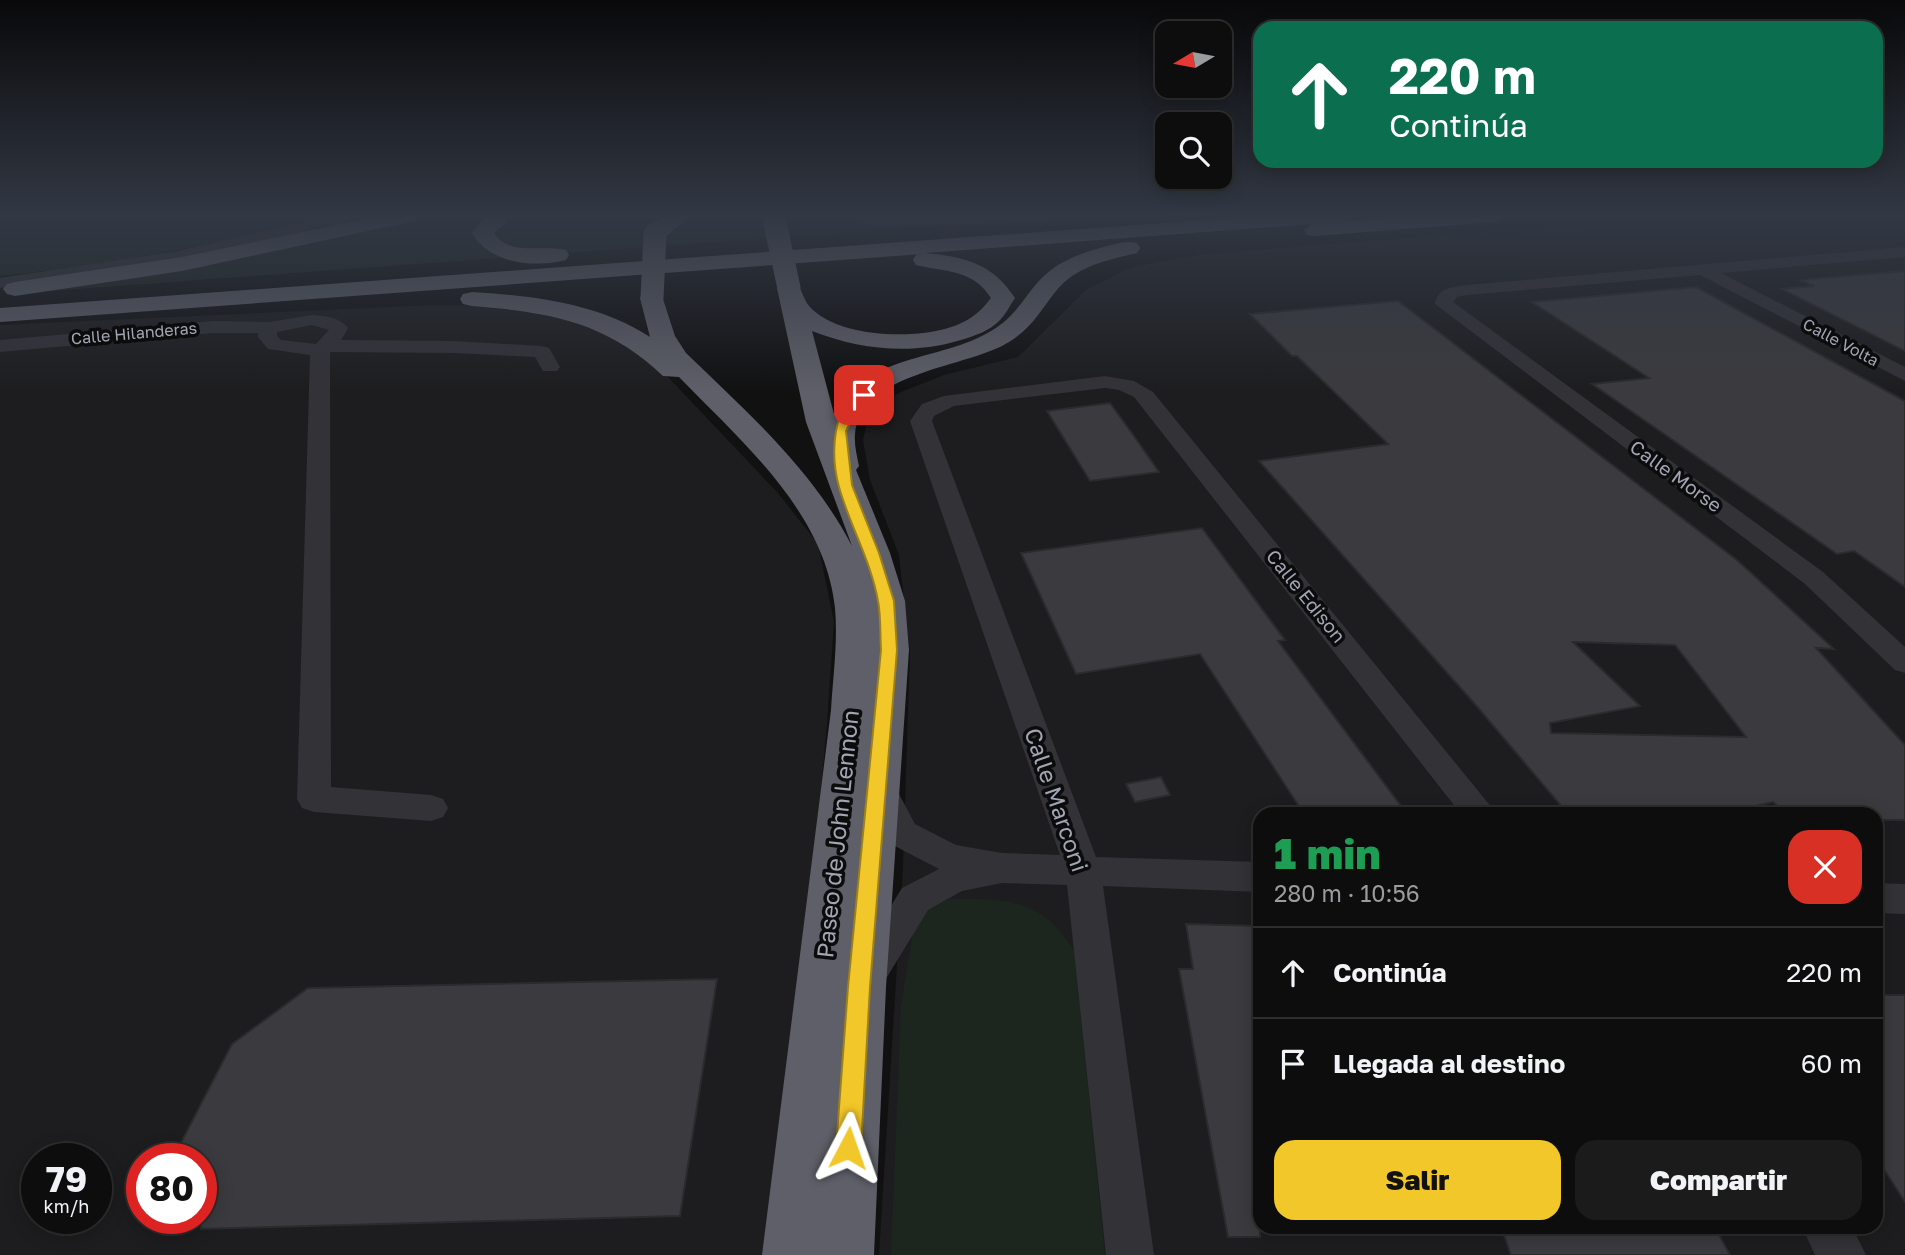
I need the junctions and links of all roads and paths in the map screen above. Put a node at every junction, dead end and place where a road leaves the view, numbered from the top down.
1 (56, 275) edge
2 (111, 275) edge
3 (379, 275) edge
4 (580, 275) edge
5 (653, 275) edge
6 (664, 275) edge
7 (786, 275) edge
8 (982, 275) edge
9 (1061, 275) edge
10 (1649, 275) edge
11 (1712, 275) edge
12 (0, 283) edge
13 (789, 288) junction
14 (0, 291) edge
15 (0, 302) edge
16 (156, 310) junction
17 (0, 315) edge
18 (0, 322) edge
19 (269, 328) junction
20 (0, 346) edge
21 (323, 348) junction
22 (550, 367) dead end
23 (1905, 375) edge
24 (930, 407) joint
25 (757, 442) junction
26 (845, 485) junction
27 (1905, 663) edge
28 (878, 785) junction
29 (1474, 807) edge
30 (431, 808) dead end
31 (1002, 867) junction
32 (1083, 870) junction
33 (1253, 877) edge
34 (1883, 898) edge
35 (1905, 899) edge
36 (859, 987) junction
37 (1829, 1234) edge
38 (795, 1255) edge
39 (841, 1255) edge
40 (1130, 1255) edge
41 (1842, 1255) edge

1 - 12 street
2 - 14 highway
3 - 15 highway
4 - 17 highway
5 - 25 highway, bridge
6 - 16 highway
7 - 13 highway, Paseo de John Lennon, bridge
8 - 13 highway
9 - 26 highway
10 - 27 street, Calle Morse
11 - 23 street, Calle Volta
13 - 26 highway, Paseo de John Lennon
16 - 18 highway
16 - 25 highway
19 - 20 street, Calle Hilanderas
19 - 21 street
19 - 21 street, Calle Hilanderas
21 - 22 street
21 - 30 street
24 - 29 street, Calle Edison
24 - 32 street, Calle Marconi
25 - 38 highway, Paseo de John Lennon
26 - 28 highway, Paseo de John Lennon
28 - 31 street
28 - 36 highway, Paseo de John Lennon
31 - 32 street
31 - 36 street
32 - 33 street
32 - 40 street, Calle Marconi
34 - 35 street
36 - 39 highway, Paseo de John Lennon
37 - 41 street

